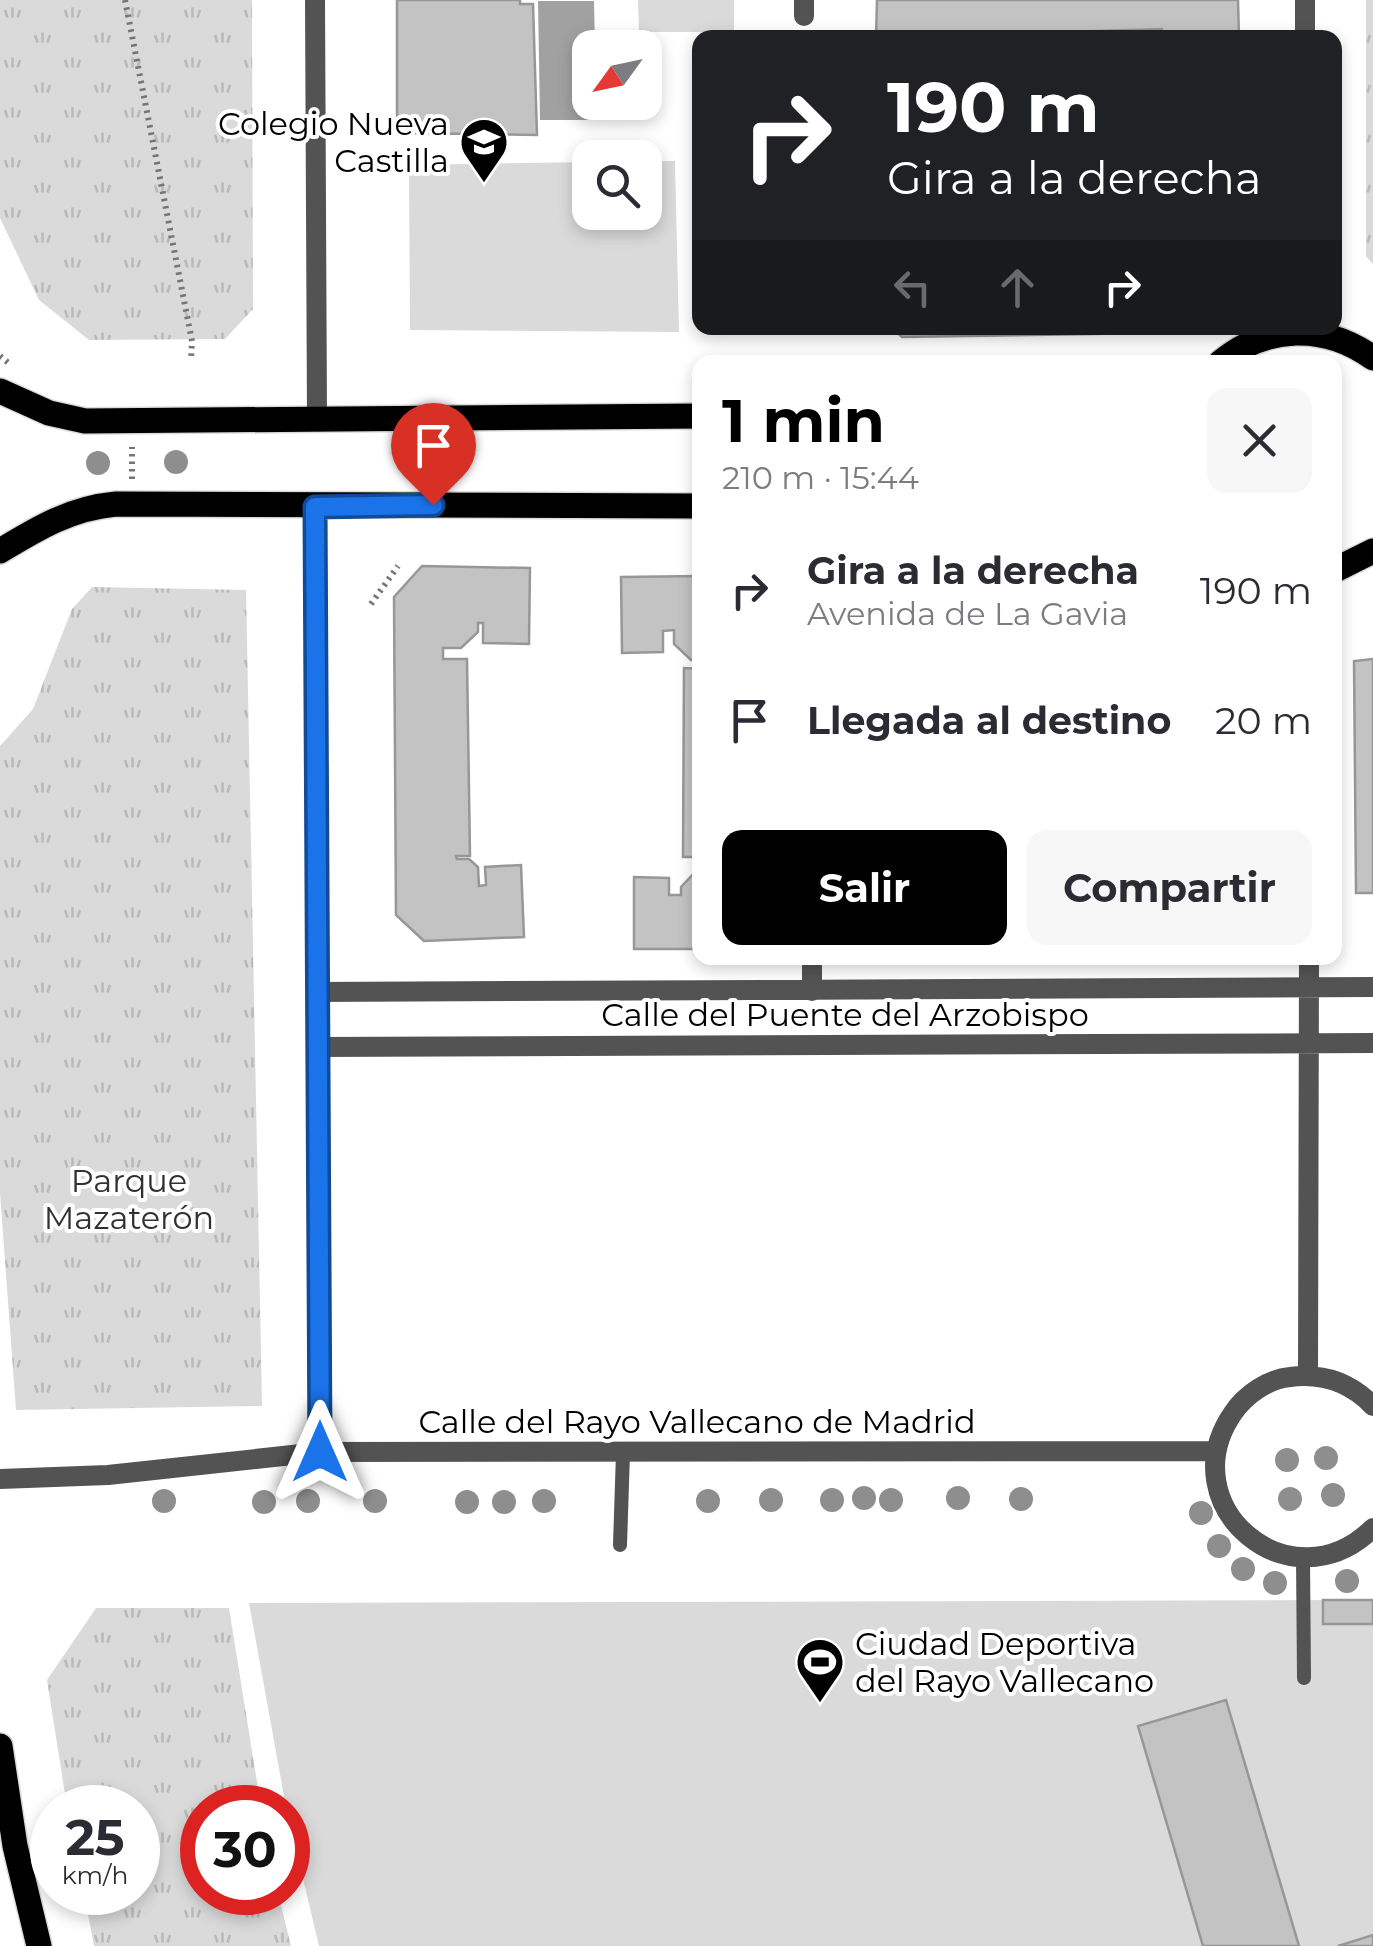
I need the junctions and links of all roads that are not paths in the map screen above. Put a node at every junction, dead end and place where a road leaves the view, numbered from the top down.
1 (315, 0) edge
2 (1305, 0) edge
3 (1305, 30) edge
4 (1269, 335) edge
5 (1328, 335) edge
6 (1230, 355) edge
7 (1373, 358) edge
8 (0, 391) edge
9 (692, 416) edge
10 (317, 419) junction
11 (692, 506) edge
12 (315, 507) junction
13 (0, 551) edge
14 (1373, 551) edge
15 (1342, 566) edge
16 (812, 965) edge
17 (1309, 965) edge
18 (1310, 987) junction
19 (1373, 987) edge
20 (812, 991) junction
21 (316, 992) junction
22 (1310, 1043) junction
23 (1373, 1043) edge
24 (317, 1047) junction
25 (1308, 1375) junction
26 (1373, 1406) edge
27 (1216, 1450) junction
28 (320, 1452) junction
29 (622, 1453) junction
30 (0, 1479) edge
31 (1373, 1528) edge
32 (620, 1544) dead end
33 (1303, 1558) junction
34 (1304, 1678) dead end
35 (0, 1746) edge
36 (40, 1946) edge

1 - 10 street
2 - 3 street
4 - 6 main road
5 - 7 main road
8 - 10 main road
9 - 10 main road
11 - 12 main road
12 - 13 main road
12 - 21 street
14 - 15 main road
16 - 20 street
17 - 18 street
18 - 19 street, Calle del Puente del Arzobispo
18 - 20 street, Calle del Puente del Arzobispo
18 - 22 street
20 - 21 street, Calle del Puente del Arzobispo
21 - 24 street
22 - 23 street, Calle del Puente del Arzobispo
22 - 24 street, Calle del Puente del Arzobispo
22 - 25 street
24 - 28 street
25 - 26 street
25 - 27 street
27 - 29 street, Calle del Rayo Vallecano de Madrid
27 - 33 street
28 - 29 street, Calle del Rayo Vallecano de Madrid
28 - 30 street, Calle del Rayo Vallecano de Madrid
29 - 32 lane
31 - 33 street
33 - 34 lane
35 - 36 main road

